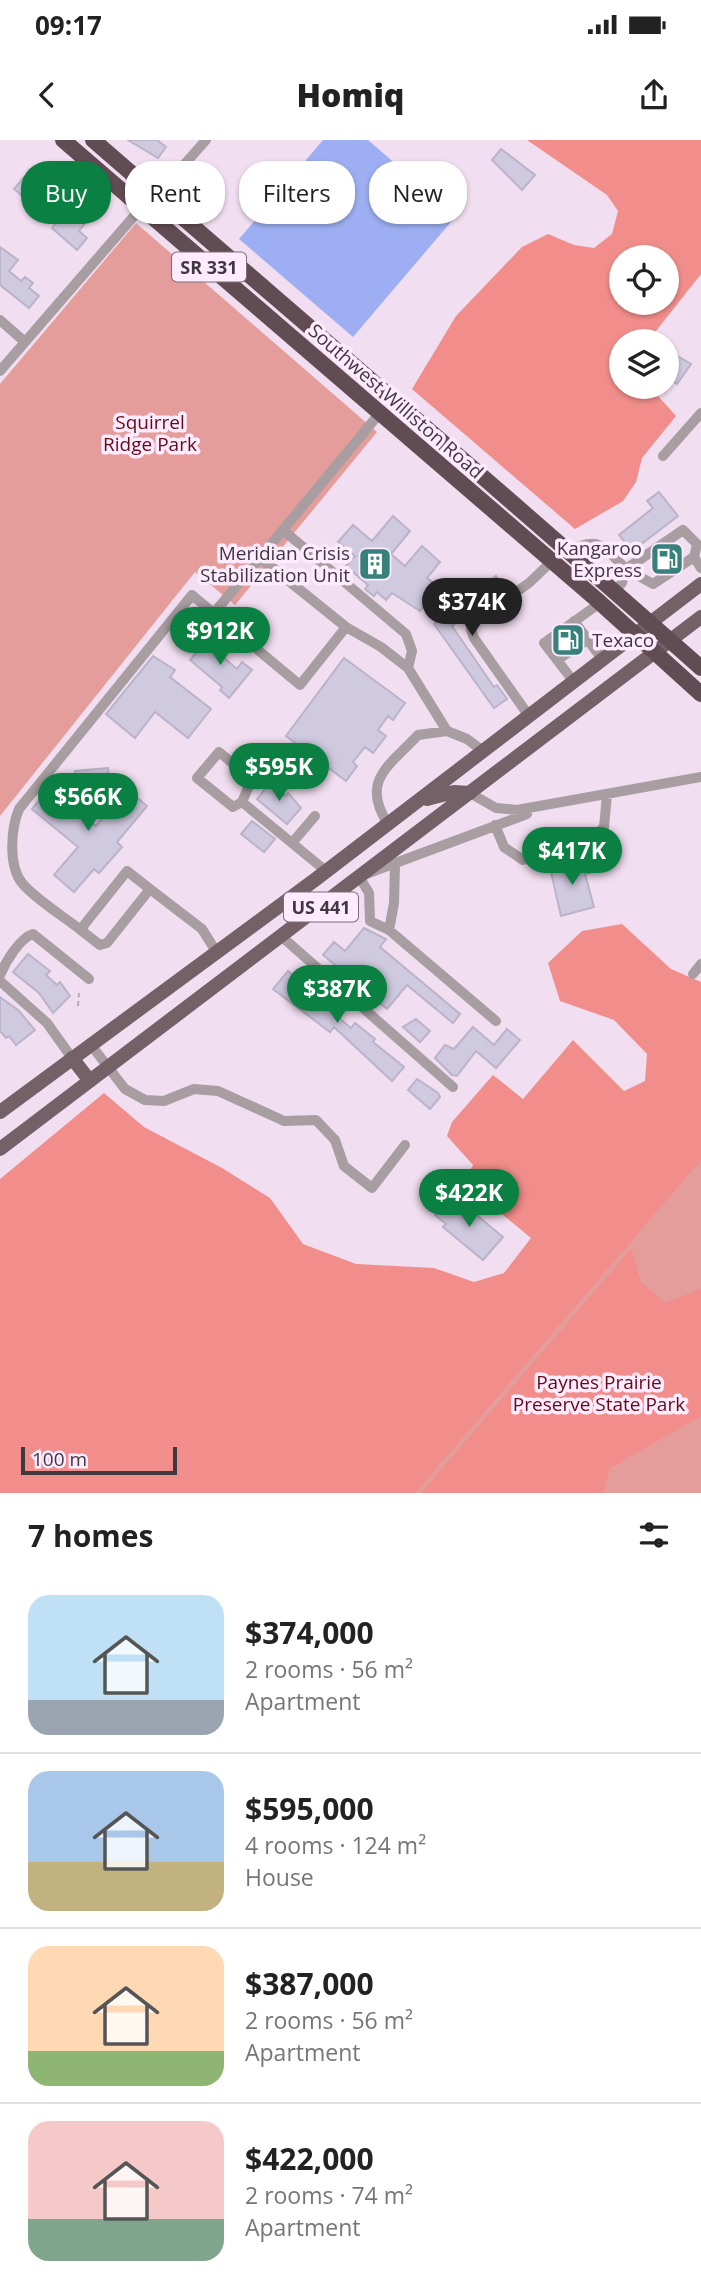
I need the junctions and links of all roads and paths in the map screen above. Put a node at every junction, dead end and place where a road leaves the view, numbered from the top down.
1 (63, 140) edge
2 (93, 140) edge
3 (206, 140) edge
4 (187, 161) edge
5 (125, 168) edge
6 (125, 194) edge
7 (127, 224) edge
8 (159, 224) edge
9 (189, 224) edge
10 (0, 320) edge
11 (25, 342) junction
12 (0, 372) edge
13 (391, 400) junction
14 (701, 413) edge
15 (379, 414) junction
16 (663, 456) dead end
17 (282, 530) junction
18 (570, 551) junction
19 (259, 557) junction
20 (694, 557) junction
21 (552, 561) junction
22 (701, 568) edge
23 (626, 569) junction
24 (701, 584) edge
25 (615, 590) junction
26 (600, 603) junction
27 (214, 613) junction
28 (701, 617) edge
29 (651, 622) junction
30 (346, 627) junction
31 (575, 634) junction
32 (635, 634) junction
33 (670, 640) junction
34 (655, 652) junction
35 (554, 656) junction
36 (602, 659) junction
37 (408, 668) junction
38 (701, 668) edge
39 (574, 682) junction
40 (701, 694) edge
41 (529, 716) junction
42 (447, 731) junction
43 (483, 751) junction
44 (701, 777) edge
45 (470, 793) junction
46 (607, 794) junction
47 (242, 802) junction
48 (415, 804) junction
49 (543, 808) junction
50 (315, 816) dead end
51 (388, 824) junction
52 (495, 825) junction
53 (292, 843) junction
54 (403, 844) junction
55 (395, 865) junction
56 (326, 871) junction
57 (363, 876) junction
58 (150, 889) junction
59 (389, 930) junction
60 (82, 931) junction
61 (281, 936) junction
62 (217, 953) junction
63 (701, 964) edge
64 (230, 973) junction
65 (693, 974) dead end
66 (0, 975) edge
67 (89, 979) dead end
68 (0, 981) edge
69 (79, 993) dead end
70 (78, 1006) dead end
71 (496, 1021) dead end
72 (90, 1045) junction
73 (72, 1058) junction
74 (108, 1067) junction
75 (90, 1081) junction
76 (453, 1087) dead end
77 (0, 1112) edge
78 (405, 1145) dead end
79 (0, 1149) edge

1 - 6 highway, Southwest Williston Road / SR 331
2 - 5 highway, Southwest Williston Road / SR 331
3 - 4 street
7 - 11 street
8 - 15 highway, Southwest Williston Road / SR 331
9 - 13 highway, Southwest Williston Road / SR 331
10 - 11 street
11 - 12 street
13 - 15 highway
13 - 18 highway, Southwest Williston Road / SR 331
14 - 16 street
15 - 17 street
15 - 21 highway, Southwest Williston Road / SR 331
17 - 19 street
17 - 37 street
18 - 23 street
18 - 25 highway, Southwest Williston Road / SR 331
19 - 27 street
19 - 30 street
20 - 22 street
20 - 23 street
20 - 23 street
21 - 26 highway, Southwest Williston Road / SR 331
21 - 41 street
23 - 25 street
24 - 29 main road, US 441
25 - 29 highway, Southwest Williston Road / SR 331
26 - 31 street
26 - 32 highway, Southwest Williston Road / SR 331
27 - 30 street
27 - 60 street
28 - 33 main road, US 441
29 - 32 main road, US 441
29 - 33 highway, Southwest Williston Road / SR 331
30 - 37 street
31 - 35 street
31 - 35 street
31 - 35 street
31 - 36 street
32 - 34 highway, Southwest Williston Road / SR 331
32 - 36 main road, US 441
33 - 34 main road, US 441
33 - 38 highway, Southwest Williston Road / SR 331
34 - 40 highway, Southwest Williston Road / SR 331
34 - 45 main road, US 441
35 - 39 street
36 - 39 main road, US 441
37 - 42 street
39 - 41 main road, US 441
41 - 43 main road, US 441
42 - 43 street
42 - 51 street
43 - 48 main road, US 441
44 - 46 street
45 - 48 main road
45 - 49 street
45 - 54 main road, US 441
46 - 49 street
46 - 52 street
47 - 47 street
47 - 53 street
48 - 51 main road, US 441
49 - 52 street
50 - 53 street
51 - 54 main road
51 - 56 main road, US 441
52 - 55 street
53 - 56 street
54 - 57 main road, US 441
55 - 57 street
55 - 59 street
56 - 62 main road, US 441
57 - 59 street
57 - 61 main road, US 441
58 - 60 street
58 - 60 street
58 - 62 street
59 - 71 street
61 - 64 main road, US 441
61 - 76 street
62 - 64 main road
62 - 72 main road, US 441
63 - 65 street
64 - 74 main road, US 441
66 - 67 street
68 - 73 street
69 - 70 path
72 - 73 main road, US 441
72 - 74 street
73 - 75 main road
73 - 77 main road, US 441
74 - 75 main road, US 441
74 - 78 street
75 - 79 main road, US 441

